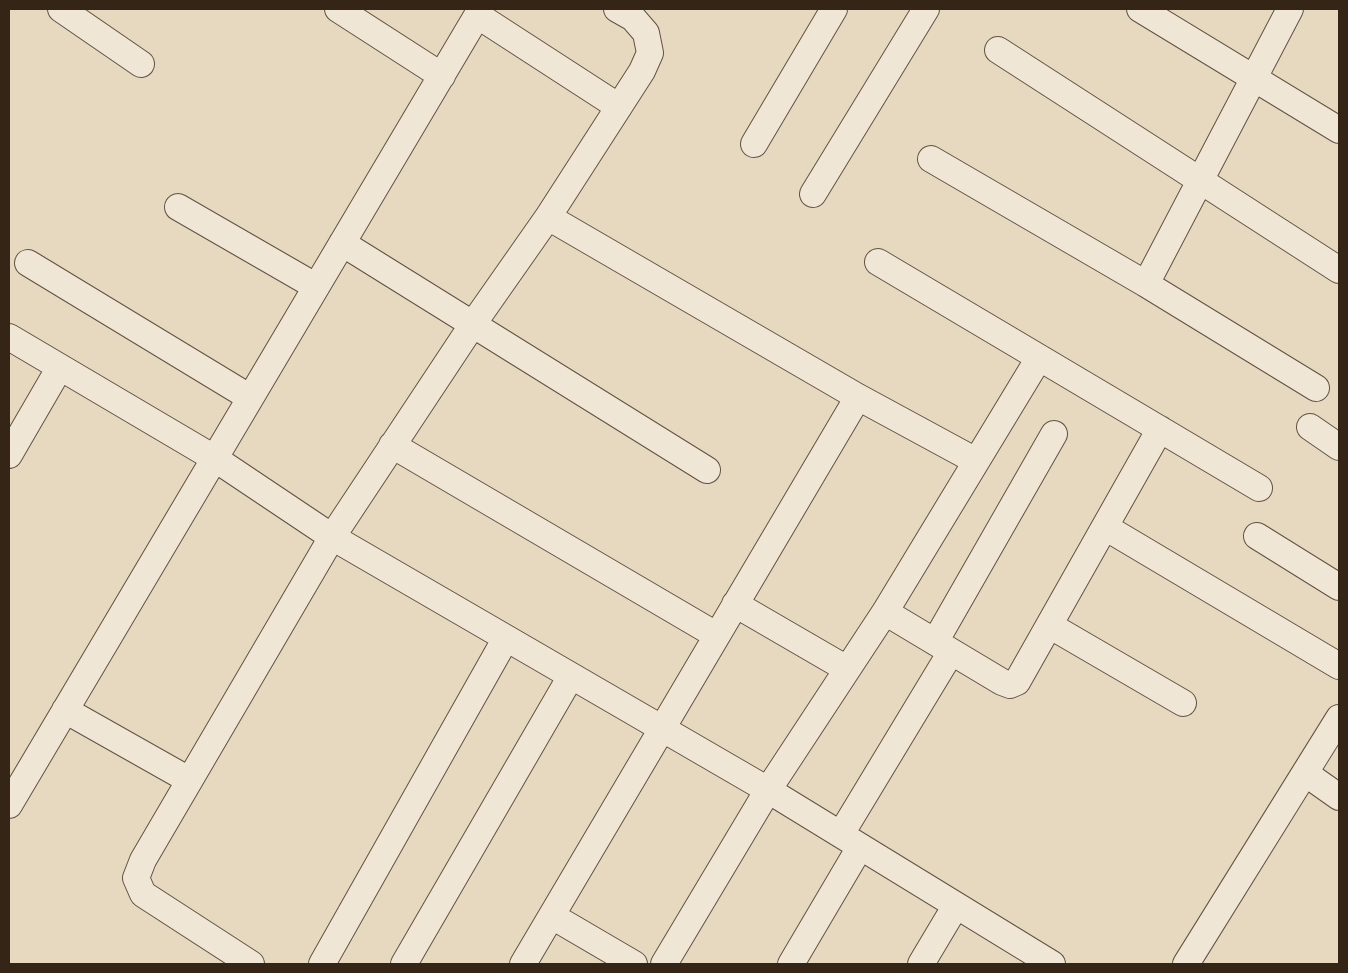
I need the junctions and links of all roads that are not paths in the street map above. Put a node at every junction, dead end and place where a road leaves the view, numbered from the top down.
1 (60, 9) edge
2 (338, 9) edge
3 (617, 9) edge
4 (834, 9) edge
5 (926, 9) edge
6 (1140, 9) edge
7 (1290, 9) edge
8 (479, 12) edge
9 (998, 50) dead end
10 (141, 64) dead end
11 (442, 76) junction
12 (1255, 78) junction
13 (619, 107) junction
14 (1339, 130) edge
15 (754, 144) dead end
16 (931, 159) dead end
17 (1200, 182) junction
18 (813, 194) dead end
19 (178, 207) dead end
20 (548, 216) junction
21 (342, 243) junction
22 (878, 262) dead end
23 (28, 264) dead end
24 (1339, 270) edge
25 (1146, 284) junction
26 (316, 286) junction
27 (472, 324) junction
28 (9, 337) edge
29 (1039, 358) junction
30 (60, 367) junction
31 (1316, 388) dead end
32 (858, 397) junction
33 (249, 398) junction
34 (1310, 427) dead end
35 (1160, 429) junction
36 (1054, 434) dead end
37 (392, 445) junction
38 (1339, 446) edge
39 (9, 455) edge
40 (214, 458) junction
41 (976, 461) junction
42 (707, 470) dead end
43 (1259, 488) dead end
44 (1104, 527) junction
45 (1257, 536) dead end
46 (332, 537) junction
47 (1339, 587) edge
48 (735, 604) junction
49 (885, 612) junction
50 (1049, 625) junction
51 (716, 635) junction
52 (506, 638) junction
53 (943, 647) junction
54 (1339, 666) edge
55 (847, 670) junction
56 (571, 676) junction
57 (1183, 704) dead end
58 (65, 710) junction
59 (1339, 718) edge
60 (661, 729) junction
61 (1305, 774) junction
62 (189, 780) junction
63 (768, 790) junction
64 (1339, 797) edge
65 (9, 805) edge
66 (851, 841) junction
67 (955, 907) junction
68 (552, 916) junction
69 (251, 964) edge
70 (322, 964) edge
71 (404, 964) edge
72 (523, 964) edge
73 (634, 964) edge
74 (664, 964) edge
75 (791, 964) edge
76 (921, 964) edge
77 (1052, 964) edge
78 (1186, 964) edge

1 - 10 street
2 - 11 street
3 - 13 street
4 - 15 street
5 - 18 street
6 - 12 street
7 - 12 street
8 - 11 street
8 - 13 street
9 - 17 street
11 - 21 street
12 - 14 street
12 - 17 street
13 - 20 street
16 - 25 street
17 - 24 street
17 - 25 street
19 - 26 street
20 - 27 street
20 - 32 street
21 - 26 street
21 - 27 street
22 - 29 street
23 - 33 street
25 - 31 street
26 - 33 street
27 - 37 street
27 - 42 street
28 - 30 street
29 - 35 street
29 - 41 street
30 - 39 street
30 - 40 street
32 - 41 street
32 - 48 street
33 - 40 street
34 - 38 street
35 - 43 street
35 - 44 street
36 - 53 street
37 - 46 street
37 - 51 street
40 - 46 street
40 - 58 street
41 - 49 street
44 - 50 street
44 - 54 street
45 - 47 street
46 - 52 street
46 - 62 street
48 - 51 street
48 - 55 street
49 - 53 street
49 - 55 street
50 - 53 street
50 - 57 street
51 - 60 street
52 - 56 street
52 - 70 street
53 - 66 street
55 - 63 street
56 - 60 street
56 - 71 street
58 - 62 street
58 - 65 street
59 - 61 street
60 - 63 street
60 - 68 street
61 - 64 street
61 - 78 street
62 - 69 street
63 - 66 street
63 - 74 street
66 - 67 street
66 - 75 street
67 - 76 street
67 - 77 street
68 - 72 street
68 - 73 street

